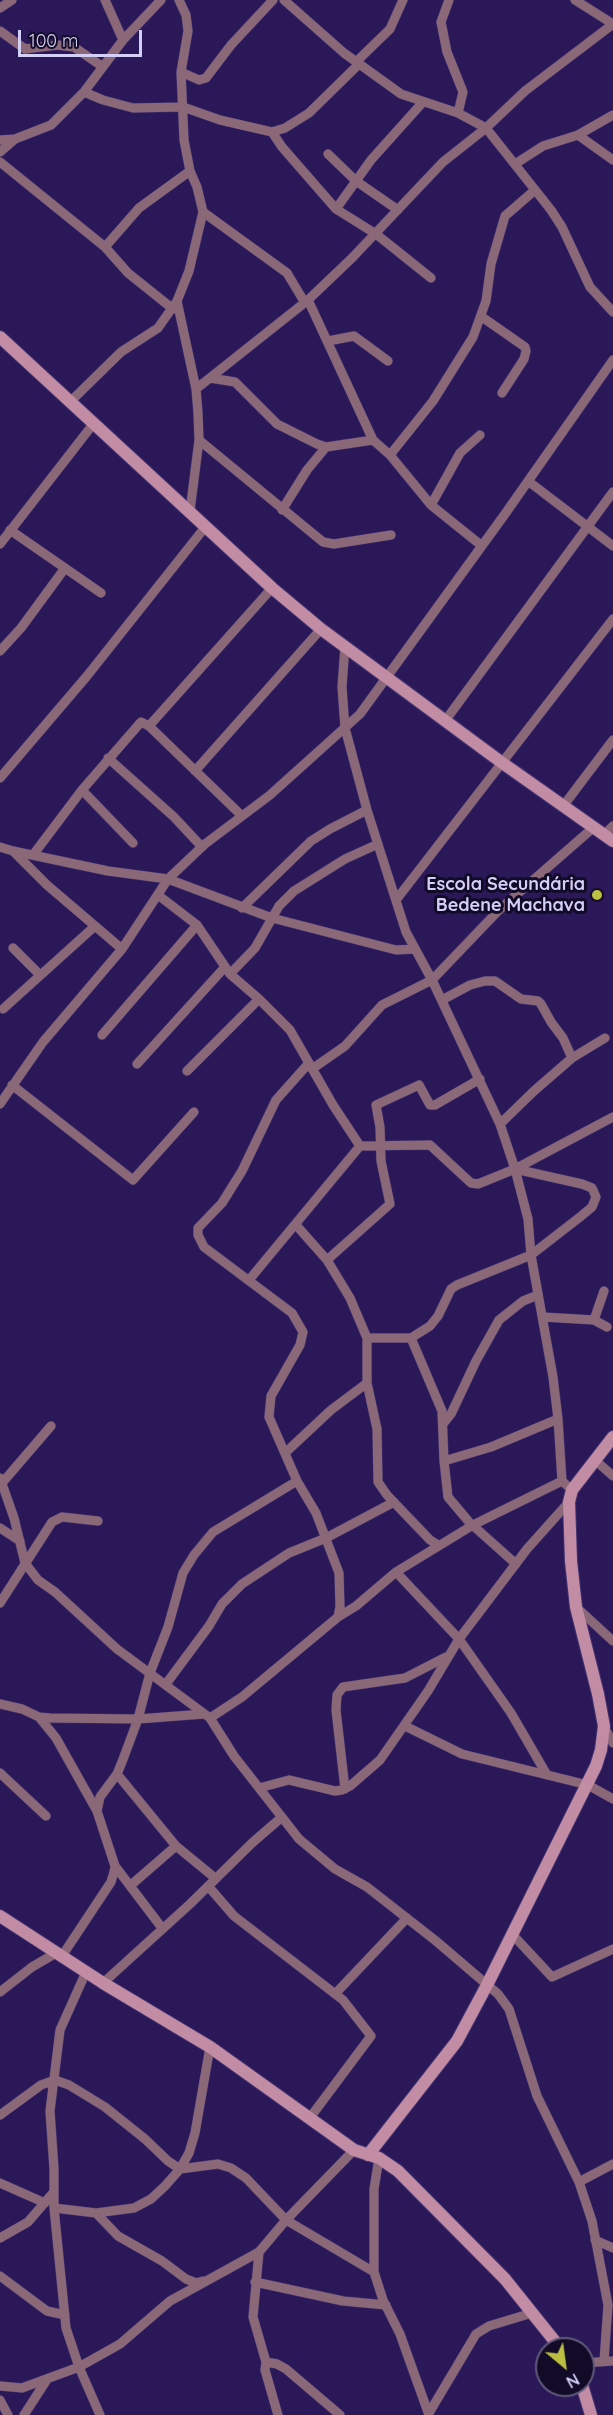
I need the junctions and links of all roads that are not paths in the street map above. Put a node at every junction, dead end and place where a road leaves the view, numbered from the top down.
1 (12, 0) edge
2 (105, 0) edge
3 (161, 0) edge
4 (179, 0) edge
5 (273, 0) edge
6 (284, 0) edge
7 (403, 0) edge
8 (449, 0) edge
9 (575, 0) edge
10 (292, 4) edge
11 (0, 8) edge
12 (613, 24) edge
13 (0, 31) edge
14 (123, 40) junction
15 (358, 63) junction
16 (103, 67) junction
17 (181, 72) junction
18 (84, 92) junction
19 (423, 102) junction
20 (183, 108) junction
21 (458, 113) junction
22 (613, 114) edge
23 (486, 128) junction
24 (272, 132) junction
25 (578, 135) junction
26 (15, 139) junction
27 (0, 140) edge
28 (0, 152) edge
29 (328, 154) dead end
30 (613, 160) edge
31 (0, 162) edge
32 (515, 164) junction
33 (190, 171) junction
34 (356, 181) junction
35 (535, 190) junction
36 (336, 209) junction
37 (398, 210) junction
38 (203, 212) junction
39 (376, 234) junction
40 (105, 247) junction
41 (431, 278) dead end
42 (306, 302) junction
43 (175, 305) junction
44 (613, 312) edge
45 (482, 317) junction
46 (0, 337) edge
47 (328, 341) junction
48 (613, 360) edge
49 (388, 361) dead end
50 (210, 378) junction
51 (196, 389) junction
52 (502, 393) dead end
53 (70, 402) junction
54 (94, 423) junction
55 (480, 435) dead end
56 (199, 440) junction
57 (373, 440) junction
58 (326, 447) junction
59 (390, 455) junction
60 (528, 481) junction
61 (613, 492) edge
62 (431, 505) junction
63 (282, 510) junction
64 (190, 511) junction
65 (206, 526) junction
66 (587, 527) junction
67 (10, 530) junction
68 (391, 535) dead end
69 (0, 544) edge
70 (482, 546) junction
71 (613, 546) edge
72 (65, 568) junction
73 (272, 588) junction
74 (101, 593) dead end
75 (613, 619) edge
76 (321, 629) junction
77 (345, 646) junction
78 (0, 651) edge
79 (388, 678) junction
80 (445, 721) junction
81 (149, 726) junction
82 (345, 728) junction
83 (613, 740) edge
84 (108, 758) junction
85 (501, 762) junction
86 (195, 771) junction
87 (0, 778) edge
88 (82, 790) junction
89 (564, 805) junction
90 (367, 810) junction
91 (243, 816) junction
92 (606, 832) edge
93 (133, 843) dead end
94 (378, 844) junction
95 (0, 847) edge
96 (202, 847) junction
97 (13, 851) junction
98 (33, 855) junction
99 (168, 879) junction
100 (158, 895) junction
101 (396, 900) junction
102 (242, 908) junction
103 (272, 918) junction
104 (197, 925) junction
105 (95, 926) junction
106 (13, 948) dead end
107 (122, 949) junction
108 (414, 949) junction
109 (228, 971) junction
110 (40, 975) junction
111 (432, 980) junction
112 (259, 999) junction
113 (442, 999) junction
114 (3, 1009) dead end
115 (102, 1035) dead end
116 (605, 1038) dead end
117 (572, 1058) junction
118 (137, 1064) dead end
119 (311, 1066) junction
120 (187, 1071) dead end
121 (480, 1080) junction
122 (12, 1085) junction
123 (0, 1104) edge
124 (194, 1112) dead end
125 (613, 1117) edge
126 (501, 1124) junction
127 (360, 1146) junction
128 (380, 1147) junction
129 (515, 1169) junction
130 (296, 1225) junction
131 (531, 1255) junction
132 (327, 1260) junction
133 (249, 1280) junction
134 (604, 1291) dead end
135 (538, 1295) junction
136 (543, 1317) junction
137 (594, 1320) junction
138 (607, 1327) dead end
139 (367, 1338) junction
140 (411, 1338) junction
141 (367, 1383) junction
142 (558, 1419) junction
143 (443, 1424) junction
144 (51, 1426) dead end
145 (613, 1437) edge
146 (285, 1453) junction
147 (444, 1461) junction
148 (596, 1461) junction
149 (613, 1476) edge
150 (1, 1480) edge
151 (297, 1481) junction
152 (562, 1481) junction
153 (571, 1496) junction
154 (394, 1502) junction
155 (98, 1521) dead end
156 (473, 1525) junction
157 (0, 1528) edge
158 (326, 1538) junction
159 (20, 1541) junction
160 (438, 1545) junction
161 (25, 1563) junction
162 (516, 1564) junction
163 (396, 1572) junction
164 (0, 1603) edge
165 (576, 1607) junction
166 (338, 1617) junction
167 (459, 1639) junction
168 (613, 1641) edge
169 (447, 1657) junction
170 (150, 1673) junction
171 (166, 1684) junction
172 (0, 1704) edge
173 (207, 1716) junction
174 (39, 1717) junction
175 (138, 1719) junction
176 (405, 1726) junction
177 (610, 1733) edge
178 (0, 1773) edge
179 (117, 1774) junction
180 (547, 1775) junction
181 (588, 1785) junction
182 (260, 1788) junction
183 (345, 1789) junction
184 (613, 1799) edge
185 (97, 1811) junction
186 (46, 1816) dead end
187 (282, 1817) junction
188 (176, 1846) junction
189 (115, 1866) junction
190 (215, 1878) junction
191 (131, 1885) junction
192 (208, 1886) junction
193 (200, 1894) junction
194 (216, 1896) junction
195 (0, 1916) edge
196 (407, 1918) junction
197 (162, 1928) junction
198 (512, 1934) junction
199 (613, 1949) edge
200 (59, 1955) junction
201 (86, 1972) junction
202 (103, 1983) junction
203 (487, 1985) junction
204 (0, 1992) edge
205 (335, 1994) junction
206 (210, 2047) junction
207 (55, 2080) junction
208 (0, 2113) edge
209 (309, 2119) junction
210 (354, 2150) junction
211 (374, 2156) junction
212 (613, 2164) edge
213 (180, 2169) junction
214 (579, 2182) junction
215 (0, 2183) edge
216 (50, 2205) junction
217 (96, 2213) junction
218 (286, 2220) junction
219 (0, 2238) edge
220 (595, 2240) junction
221 (613, 2248) edge
222 (259, 2252) junction
223 (374, 2272) junction
224 (0, 2276) edge
225 (205, 2280) junction
226 (255, 2282) junction
227 (386, 2305) junction
228 (532, 2313) junction
229 (65, 2315) junction
230 (551, 2337) edge
231 (609, 2361) edge
232 (266, 2362) junction
233 (79, 2367) junction
234 (46, 2381) junction
235 (0, 2386) edge
236 (586, 2397) edge
237 (0, 2400) edge
238 (429, 2414) edge
239 (8, 2415) edge
240 (24, 2415) edge
241 (100, 2415) edge
242 (278, 2415) edge
243 (340, 2415) edge
244 (591, 2415) edge

1 - 11 street
2 - 14 street
3 - 14 street
4 - 17 street
5 - 17 street
6 - 10 street
7 - 15 street
8 - 21 street
9 - 12 street
10 - 15 street
12 - 23 street
13 - 16 street
14 - 16 street
15 - 19 street
15 - 24 street
16 - 18 street
17 - 20 street
18 - 20 street
18 - 26 street
19 - 21 street
19 - 34 street
20 - 24 street
20 - 33 street
21 - 23 street
22 - 25 street
23 - 32 street
23 - 37 street
24 - 36 street
25 - 30 street
25 - 32 street
26 - 27 street
26 - 28 street
29 - 34 street
31 - 40 street
32 - 35 street
33 - 38 street
33 - 40 street
34 - 36 street
34 - 37 street
35 - 44 street
35 - 45 street
36 - 39 street
37 - 39 street
38 - 42 street
38 - 43 street
39 - 41 street
39 - 42 street
40 - 43 street
42 - 47 street
42 - 50 street
43 - 51 street
43 - 53 street
45 - 52 street
45 - 59 street
46 - 53 street
47 - 49 street
47 - 57 street
48 - 60 street
50 - 51 street
50 - 58 street
51 - 56 street
53 - 54 street
54 - 64 street
54 - 67 street
55 - 62 street
56 - 63 street
56 - 64 street
57 - 58 street
57 - 59 street
58 - 63 street
59 - 62 street
60 - 66 street
60 - 70 street
61 - 66 street
62 - 70 street
63 - 68 street
64 - 65 street
65 - 73 street
65 - 87 street
66 - 71 street
66 - 80 street
67 - 69 street
67 - 72 street
70 - 79 street
72 - 74 street
72 - 78 street
73 - 76 street
73 - 81 street
75 - 85 street
76 - 77 street
76 - 86 street
77 - 79 street
77 - 82 street
79 - 80 street
79 - 82 street
80 - 85 street
81 - 84 street
81 - 86 street
82 - 90 street
82 - 91 street
83 - 89 street
84 - 88 street
84 - 96 street
85 - 89 street
85 - 101 street
86 - 91 street
88 - 93 street
88 - 98 street
89 - 92 street
90 - 94 street
90 - 102 street
91 - 96 street
92 - 111 street
94 - 101 street
94 - 103 street
95 - 97 street
96 - 99 street
97 - 98 street
97 - 105 street
98 - 99 street
99 - 100 street
99 - 102 street
100 - 104 street
100 - 107 street
101 - 108 street
102 - 103 street
103 - 108 street
103 - 109 street
104 - 109 street
104 - 115 street
105 - 107 street
105 - 110 street
106 - 110 street
107 - 122 street
108 - 111 street
109 - 112 street
109 - 118 street
110 - 114 street
111 - 113 street
111 - 119 street
112 - 119 street
112 - 120 street
113 - 117 street
113 - 121 street
116 - 117 street
117 - 126 street
119 - 127 street
119 - 133 street
121 - 126 street
121 - 128 street
122 - 123 street
122 - 124 street
125 - 129 street
126 - 129 street
127 - 128 street
127 - 130 street
128 - 129 street
128 - 132 street
129 - 131 street
129 - 131 street
130 - 132 street
130 - 133 street
131 - 135 street
131 - 140 street
132 - 139 street
133 - 146 street
134 - 137 street
135 - 136 street
135 - 143 street
136 - 137 street
136 - 142 street
137 - 138 street
139 - 140 street
139 - 141 street
140 - 143 street
141 - 146 street
141 - 154 street
142 - 147 street
142 - 152 street
143 - 147 street
144 - 150 street
145 - 148 street
146 - 151 street
147 - 156 street
148 - 149 street
148 - 153 street
150 - 159 street
151 - 158 street
151 - 170 street
152 - 153 street
152 - 156 street
153 - 162 street
153 - 165 street
154 - 158 street
154 - 160 street
155 - 161 street
156 - 160 street
156 - 162 street
157 - 159 street
158 - 166 street
158 - 171 street
159 - 161 street
160 - 163 street
161 - 164 street
161 - 170 street
162 - 167 street
163 - 166 street
163 - 167 street
165 - 168 street
165 - 177 street
166 - 173 street
167 - 169 street
167 - 180 street
169 - 176 street
169 - 183 street
170 - 171 street
170 - 175 street
171 - 173 street
172 - 174 street
173 - 175 street
173 - 182 street
174 - 175 street
174 - 185 street
175 - 179 street
176 - 180 street
176 - 183 street
177 - 181 street
178 - 186 street
179 - 185 street
179 - 188 street
180 - 181 street
181 - 184 street
181 - 198 street
182 - 183 street
182 - 187 street
185 - 189 street
187 - 190 street
187 - 196 street
188 - 190 street
188 - 191 street
189 - 191 street
189 - 200 street
190 - 192 street
191 - 197 street
192 - 193 street
192 - 194 street
193 - 194 street
193 - 197 street
194 - 205 street
195 - 200 street
196 - 203 street
196 - 205 street
197 - 202 street
198 - 199 street
198 - 203 street
200 - 201 street
200 - 204 street
201 - 202 street
201 - 207 street
202 - 206 street
203 - 211 street
203 - 214 street
205 - 209 street
206 - 209 street
206 - 213 street
207 - 208 street
207 - 213 street
207 - 216 street
209 - 210 street
210 - 211 street
210 - 218 street
211 - 223 street
211 - 228 street
212 - 214 street
213 - 217 street
213 - 218 street
214 - 220 street
215 - 216 street
216 - 217 street
216 - 219 street
216 - 229 street
217 - 225 street
218 - 222 street
218 - 223 street
220 - 221 street
220 - 231 street
222 - 225 street
222 - 226 street
223 - 227 street
224 - 229 street
225 - 233 street
226 - 227 street
226 - 232 street
227 - 238 street
228 - 230 street
228 - 238 street
229 - 233 street
232 - 242 street
232 - 243 street
233 - 234 street
233 - 241 street
234 - 235 street
234 - 240 street
236 - 244 street
237 - 239 street

